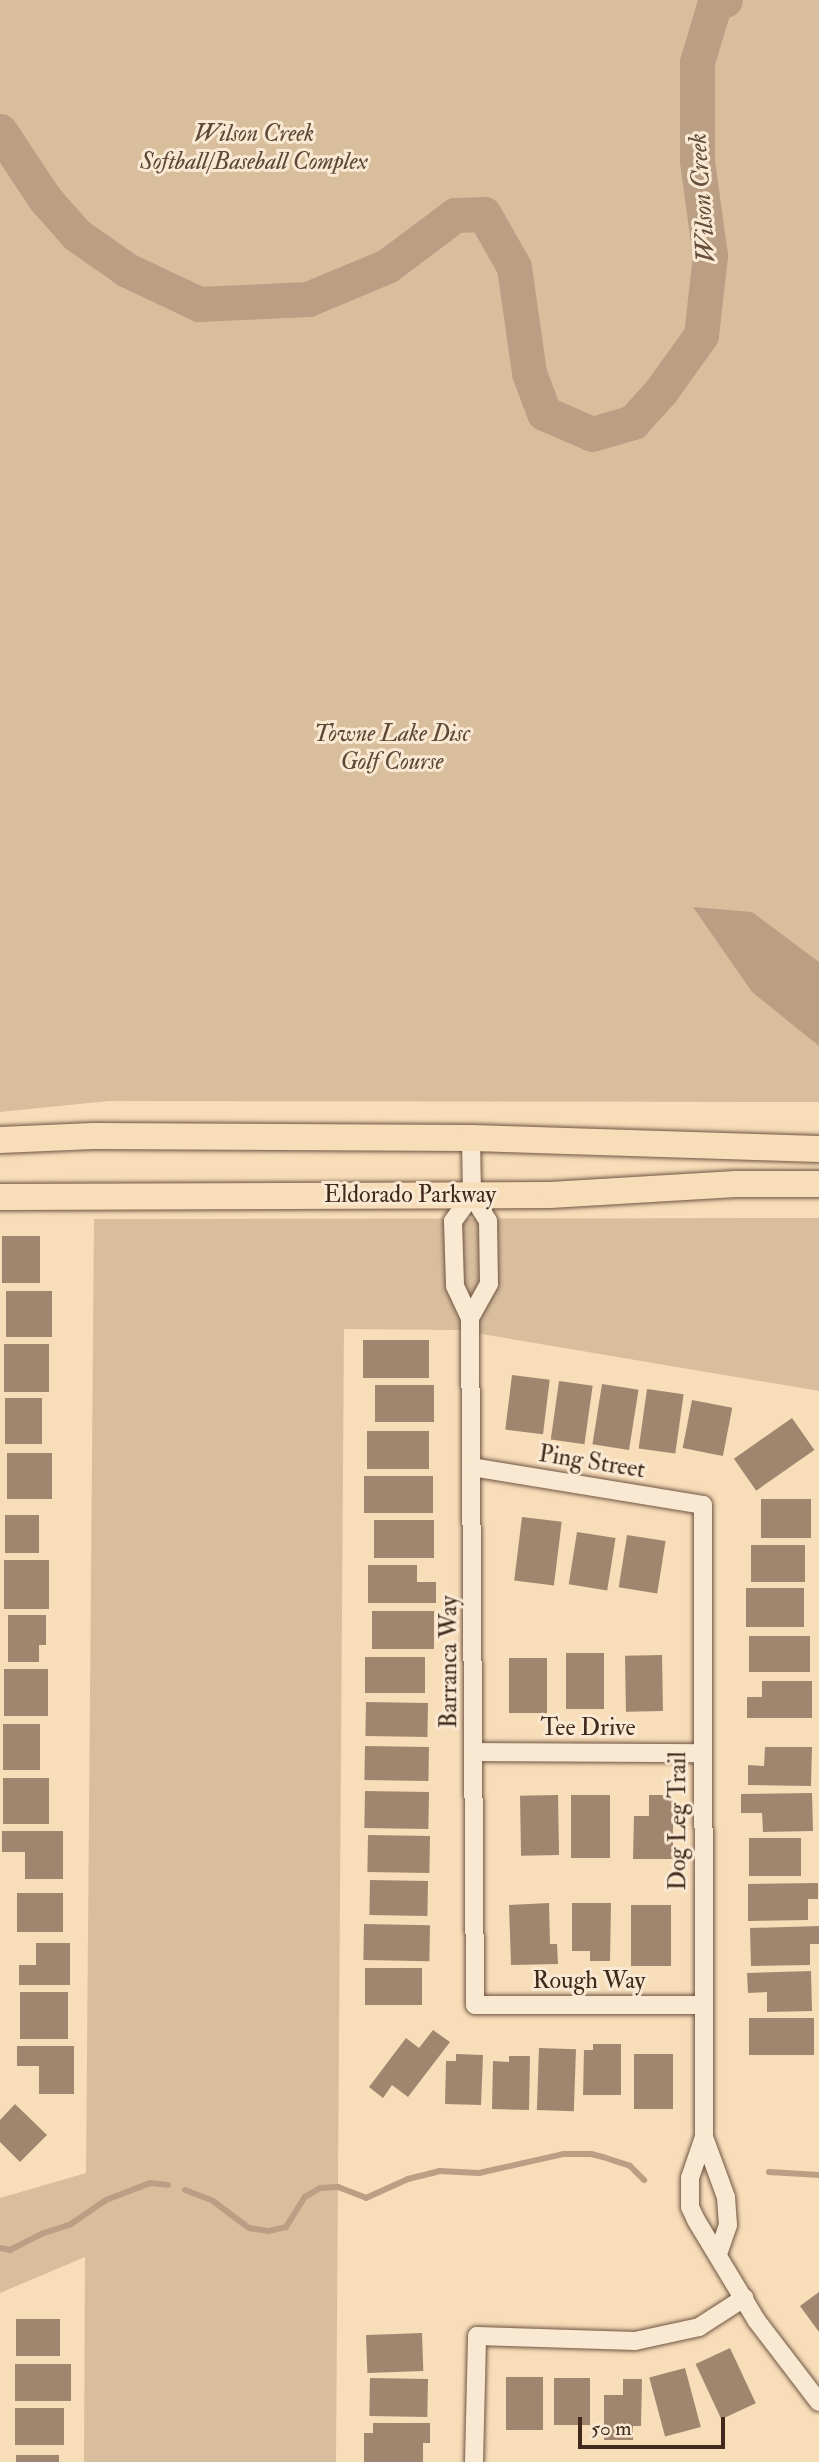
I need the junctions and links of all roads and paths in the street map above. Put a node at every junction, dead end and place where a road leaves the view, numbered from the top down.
1 (471, 1138) junction
2 (0, 1140) edge
3 (819, 1149) edge
4 (814, 1184) edge
5 (472, 1195) junction
6 (0, 1197) edge
7 (470, 1318) junction
8 (472, 1467) junction
9 (703, 1505) joint
10 (474, 1752) junction
11 (702, 1753) junction
12 (475, 2006) joint
13 (704, 2006) junction
14 (704, 2137) junction
15 (718, 2254) junction
16 (744, 2298) junction
17 (819, 2402) edge
18 (474, 2462) edge

1 - 2 main road
1 - 3 main road
1 - 5 street, Barranca Way
4 - 5 main road, Eldorado Parkway
5 - 6 main road, Eldorado Parkway
5 - 7 street, Barranca Way
5 - 7 street, Barranca Way
7 - 8 street, Barranca Way
8 - 9 street, Ping Street
8 - 10 street, Barranca Way
9 - 11 street, Dog Leg Trail
10 - 11 street, Tee Drive
10 - 12 street, Barranca Way
11 - 13 street, Dog Leg Trail
12 - 13 street, Rough Way
13 - 14 street, Dog Leg Trail
14 - 15 street, Dog Leg Trail
14 - 15 street, Dog Leg Trail
15 - 16 street, Dog Leg Trail
16 - 17 street, Dog Leg Trail
16 - 18 street

